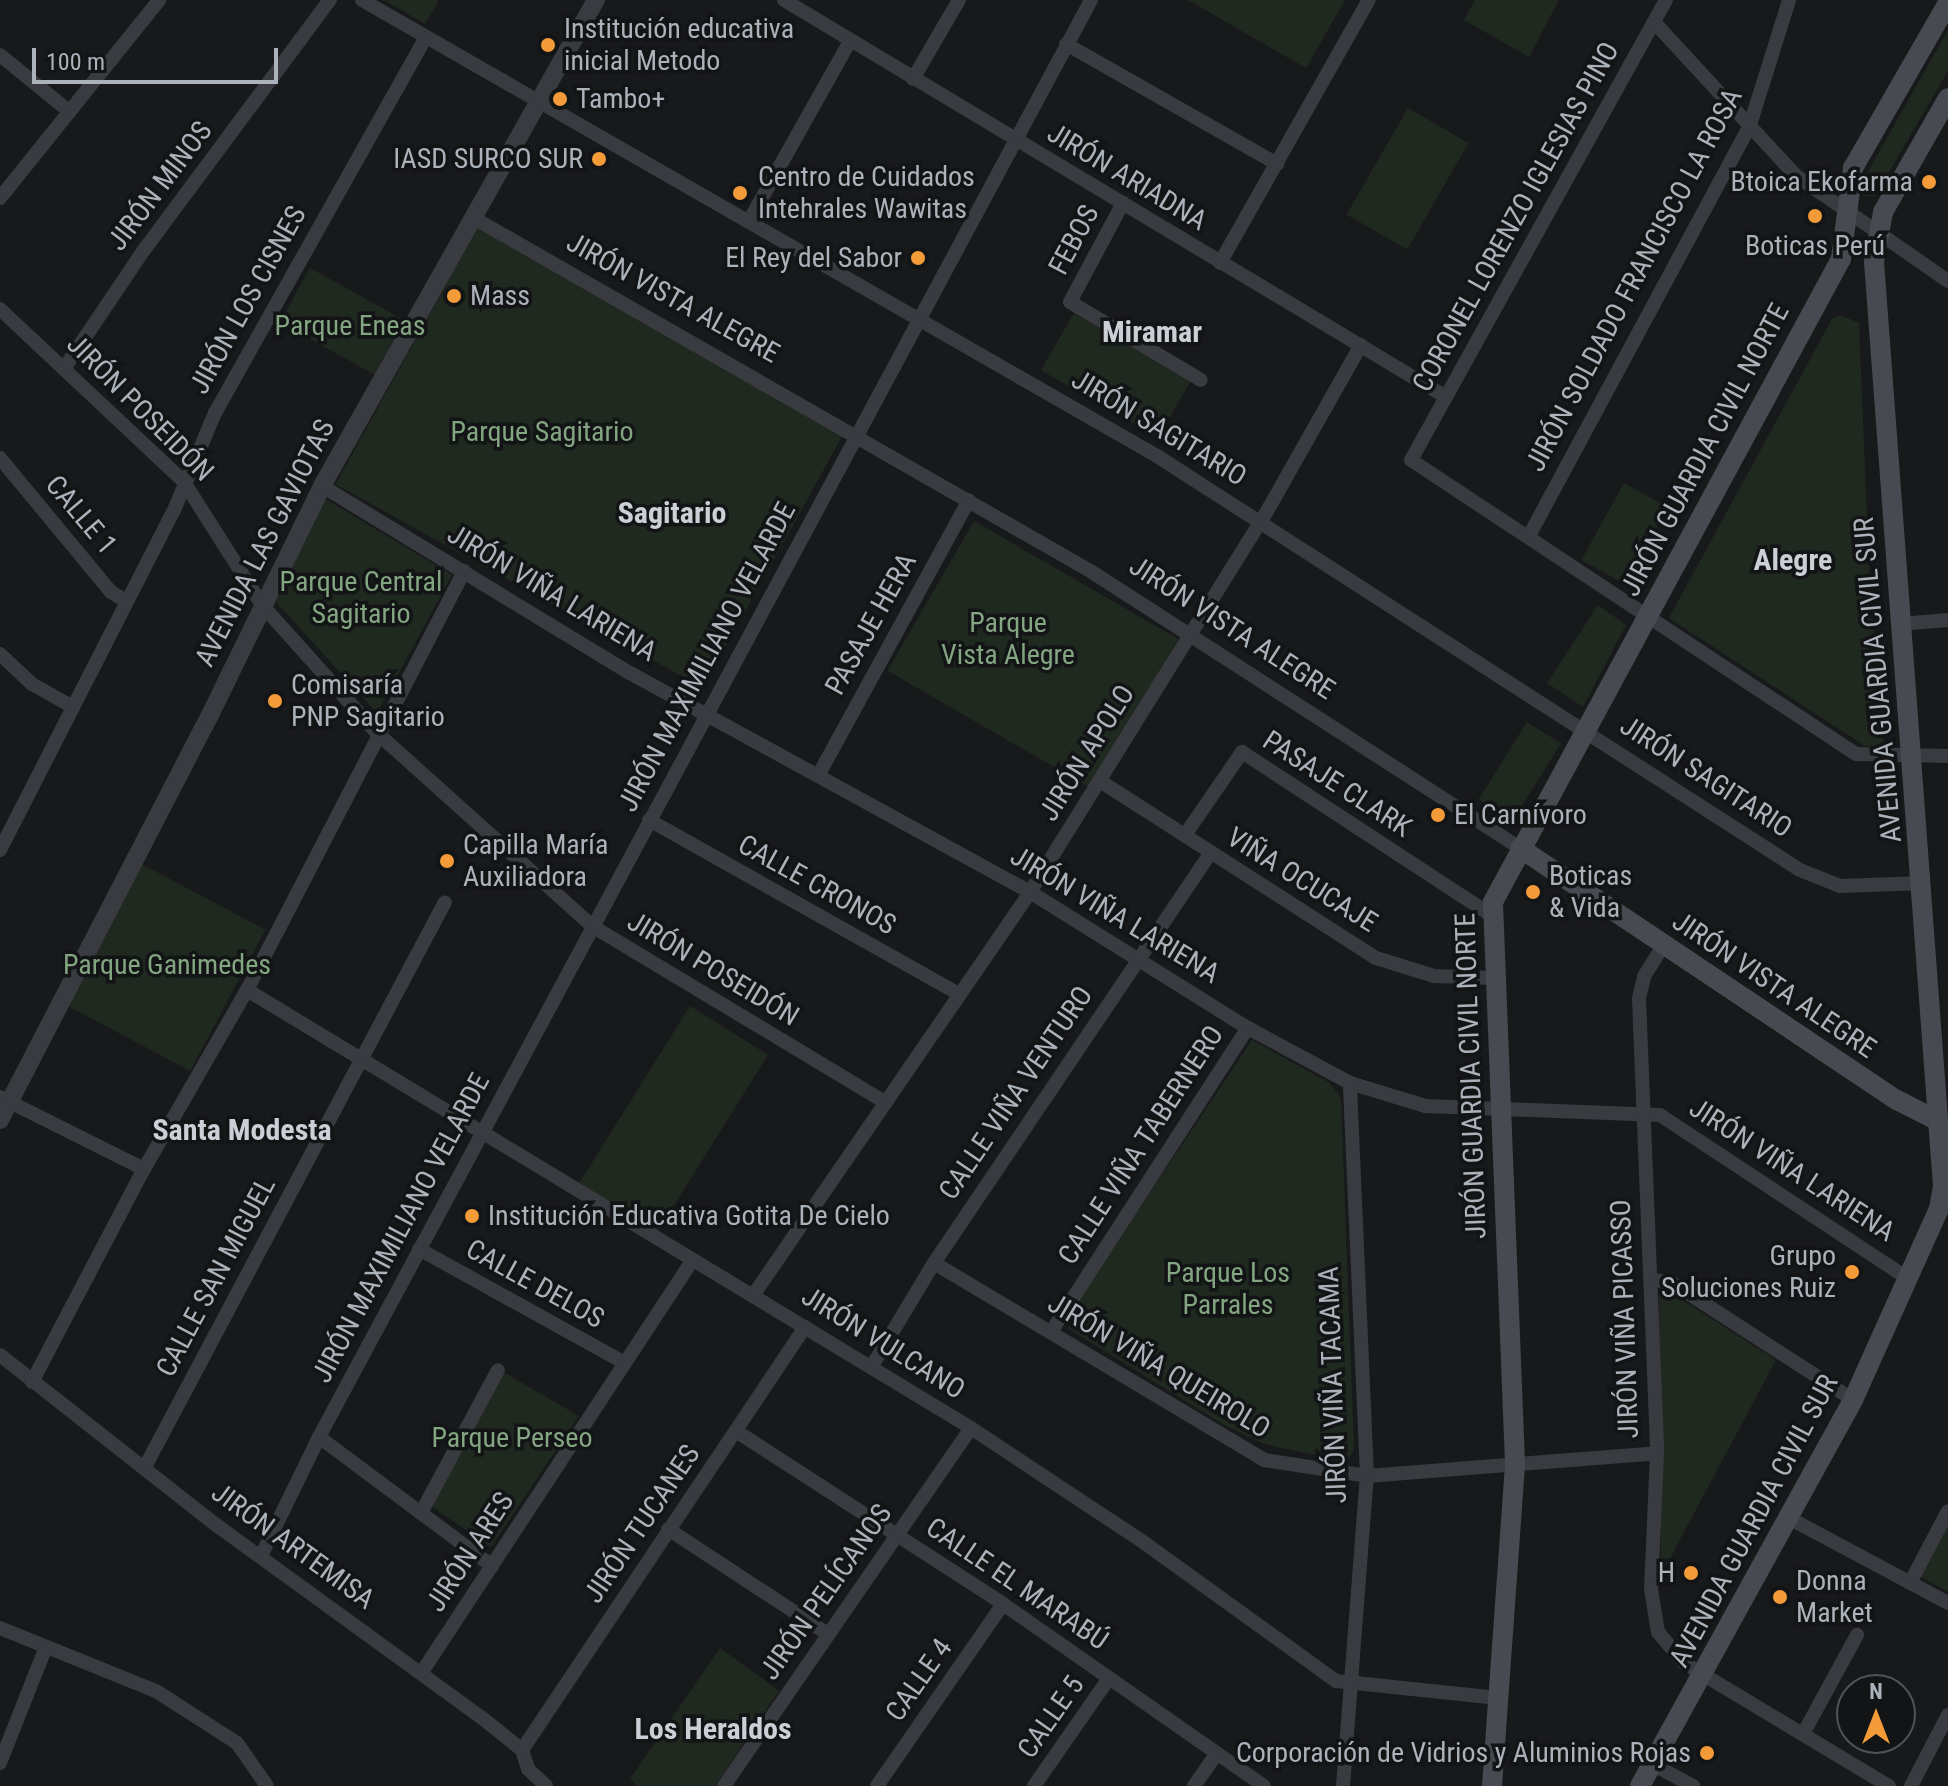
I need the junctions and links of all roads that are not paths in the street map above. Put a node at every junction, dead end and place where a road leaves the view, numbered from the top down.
1 (330, 0) edge
2 (362, 0) edge
3 (596, 0) edge
4 (784, 0) edge
5 (959, 0) edge
6 (1091, 0) edge
7 (1369, 0) edge
8 (1666, 0) edge
9 (1789, 0) edge
10 (150, 3) edge
11 (1948, 3) edge
12 (1654, 22) junction
13 (425, 39) junction
14 (850, 41) junction
15 (1066, 44) junction
16 (0, 55) edge
17 (913, 79) junction
18 (1948, 98) edge
19 (538, 101) junction
20 (70, 112) junction
21 (1749, 128) junction
22 (1014, 140) junction
23 (1277, 164) junction
24 (0, 198) edge
25 (1123, 203) junction
26 (1850, 212) junction
27 (472, 217) junction
28 (749, 221) junction
29 (1878, 232) junction
30 (1220, 263) junction
31 (1948, 281) edge
32 (0, 309) edge
33 (919, 315) junction
34 (1361, 345) junction
35 (65, 367) junction
36 (1201, 380) dead end
37 (1446, 397) junction
38 (856, 433) junction
39 (0, 458) edge
40 (184, 482) junction
41 (322, 486) junction
42 (969, 500) junction
43 (1262, 520) junction
44 (1530, 534) junction
45 (464, 571) junction
46 (126, 601) junction
47 (262, 605) junction
48 (1649, 614) junction
49 (1948, 620) edge
50 (1900, 624) junction
51 (1192, 634) junction
52 (0, 654) edge
53 (73, 707) junction
54 (707, 711) junction
55 (1587, 730) junction
56 (376, 732) junction
57 (1948, 756) edge
58 (1914, 759) junction
59 (819, 774) junction
60 (1100, 781) junction
61 (649, 820) junction
62 (1185, 835) junction
63 (1520, 848) junction
64 (0, 850) edge
65 (1211, 853) junction
66 (1923, 883) junction
67 (1030, 892) junction
68 (445, 902) dead end
69 (1490, 914) junction
70 (592, 926) junction
71 (1663, 946) junction
72 (1138, 958) junction
73 (1493, 978) junction
74 (247, 990) junction
75 (959, 994) junction
76 (1248, 1028) junction
77 (361, 1057) junction
78 (1350, 1083) junction
79 (886, 1103) junction
80 (3, 1106) edge
81 (1497, 1108) junction
82 (1642, 1111) junction
83 (1944, 1124) edge
84 (481, 1133) junction
85 (144, 1169) junction
86 (1948, 1213) edge
87 (419, 1249) junction
88 (693, 1260) junction
89 (934, 1263) junction
90 (1651, 1279) junction
91 (1909, 1279) junction
92 (754, 1294) junction
93 (805, 1327) junction
94 (1051, 1332) junction
95 (0, 1355) edge
96 (625, 1363) junction
97 (872, 1366) junction
98 (498, 1370) dead end
99 (32, 1382) junction
100 (1853, 1400) junction
101 (971, 1428) junction
102 (736, 1431) junction
103 (319, 1437) junction
104 (1657, 1453) junction
105 (1515, 1463) junction
106 (146, 1465) junction
107 (1367, 1476) junction
108 (1948, 1511) edge
109 (421, 1513) junction
110 (1789, 1518) junction
111 (668, 1529) junction
112 (898, 1535) junction
113 (262, 1554) junction
114 (492, 1566) junction
115 (1910, 1583) junction
116 (1948, 1603) edge
117 (1003, 1604) junction
118 (0, 1628) edge
119 (828, 1634) junction
120 (1857, 1635) dead end
121 (46, 1647) junction
122 (422, 1672) junction
123 (1703, 1675) junction
124 (1109, 1678) junction
125 (1348, 1684) junction
126 (1498, 1698) junction
127 (1948, 1715) edge
128 (1803, 1734) junction
129 (522, 1750) junction
130 (1216, 1755) junction
131 (0, 1763) edge
132 (1652, 1764) junction
133 (1866, 1780) edge
134 (267, 1786) edge
135 (546, 1786) edge
136 (724, 1786) edge
137 (877, 1786) edge
138 (1034, 1786) edge
139 (1194, 1786) edge
140 (1264, 1786) edge
141 (1343, 1786) edge
142 (1492, 1786) edge
143 (1640, 1786) edge
144 (1693, 1786) edge
145 (1889, 1786) edge
146 (1911, 1786) edge

1 - 35 street, JIRÓN MINOS
2 - 13 street, JIRÓN SAGITARIO
3 - 19 street, AVENIDA LAS GAVIOTAS
4 - 14 street, JIRÓN ARIADNA
5 - 17 street
6 - 15 street, JIRÓN MAXIMILIANO VELARDE
7 - 23 street
8 - 12 street, CORONEL LORENZO IGLESIAS PINO
9 - 21 street, JIRÓN SOLDADO FRANCISCO LA ROSA
10 - 20 street
11 - 26 main road, JIRÓN GUARDIA CIVIL NORTE
12 - 21 street
12 - 37 street, CORONEL LORENZO IGLESIAS PINO
13 - 19 street, JIRÓN SAGITARIO
13 - 40 street, JIRÓN LOS CISNES
14 - 17 street, JIRÓN ARIADNA
14 - 28 street
15 - 22 street, JIRÓN MAXIMILIANO VELARDE
15 - 23 street
16 - 20 street
17 - 22 street, JIRÓN ARIADNA
18 - 29 main road
19 - 27 street, AVENIDA LAS GAVIOTAS
19 - 28 street, JIRÓN SAGITARIO
20 - 24 street
21 - 26 street
21 - 44 street, JIRÓN SOLDADO FRANCISCO LA ROSA
22 - 25 street, JIRÓN ARIADNA
22 - 33 street, JIRÓN MAXIMILIANO VELARDE
23 - 30 street
25 - 30 street, JIRÓN ARIADNA
25 - 36 street, FEBOS
26 - 29 street
26 - 48 main road, JIRÓN GUARDIA CIVIL NORTE
27 - 38 street, JIRÓN VISTA ALEGRE
27 - 41 street, AVENIDA LAS GAVIOTAS
28 - 33 street, JIRÓN SAGITARIO
29 - 31 street
29 - 50 main road, AVENIDA GUARDIA CIVIL SUR
30 - 34 street, JIRÓN ARIADNA
32 - 35 street, JIRÓN POSEIDÓN
33 - 38 street, JIRÓN MAXIMILIANO VELARDE
33 - 43 street, JIRÓN SAGITARIO
34 - 37 street, JIRÓN ARIADNA
34 - 43 street, JIRÓN APOLO
35 - 40 street, JIRÓN POSEIDÓN
37 - 44 street, CORONEL LORENZO IGLESIAS PINO
38 - 42 street, JIRÓN VISTA ALEGRE
38 - 54 street, JIRÓN MAXIMILIANO VELARDE
39 - 46 street, CALLE 1
40 - 46 street, JIRÓN LOS CISNES
40 - 47 street, JIRÓN POSEIDÓN
41 - 45 street, JIRÓN VIÑA LARIENA
41 - 47 street, AVENIDA LAS GAVIOTAS
42 - 51 street, JIRÓN VISTA ALEGRE
42 - 59 street, PASAJE HERA
43 - 51 street, JIRÓN APOLO
43 - 55 street, JIRÓN SAGITARIO
44 - 48 street
45 - 54 street, JIRÓN VIÑA LARIENA
45 - 56 street
46 - 53 street, JIRÓN LOS CISNES
47 - 56 street, JIRÓN POSEIDÓN
47 - 80 street, AVENIDA LAS GAVIOTAS
48 - 55 main road, JIRÓN GUARDIA CIVIL NORTE
48 - 58 street
49 - 50 street
50 - 58 main road, AVENIDA GUARDIA CIVIL SUR
51 - 60 street, JIRÓN APOLO
51 - 63 street, JIRÓN VISTA ALEGRE
52 - 53 street
53 - 64 street, JIRÓN LOS CISNES
54 - 59 street, JIRÓN VIÑA LARIENA
54 - 61 street, JIRÓN MAXIMILIANO VELARDE
55 - 63 main road, JIRÓN GUARDIA CIVIL NORTE
55 - 66 street, JIRÓN SAGITARIO
56 - 70 street, JIRÓN POSEIDÓN
56 - 74 street
57 - 58 street
58 - 66 main road, AVENIDA GUARDIA CIVIL SUR
59 - 67 street, JIRÓN VIÑA LARIENA
60 - 62 street, VIÑA OCUCAJE
60 - 67 street, JIRÓN APOLO
61 - 70 street, JIRÓN MAXIMILIANO VELARDE
61 - 75 street, CALLE CRONOS
62 - 65 street, VIÑA OCUCAJE
62 - 69 street, PASAJE CLARK
63 - 69 main road, JIRÓN GUARDIA CIVIL NORTE
63 - 71 main road, JIRÓN VISTA ALEGRE
65 - 72 street, CALLE VIÑA VENTURO
65 - 73 street, VIÑA OCUCAJE
66 - 83 main road, AVENIDA GUARDIA CIVIL SUR
67 - 72 street, JIRÓN VIÑA LARIENA
67 - 75 street, JIRÓN APOLO
68 - 77 street, CALLE SAN MIGUEL
69 - 73 main road, JIRÓN GUARDIA CIVIL NORTE
70 - 79 street, JIRÓN POSEIDÓN
70 - 84 street, JIRÓN MAXIMILIANO VELARDE
71 - 82 street, JIRÓN VIÑA PICASSO
71 - 83 main road, JIRÓN VISTA ALEGRE
72 - 76 street, JIRÓN VIÑA LARIENA
72 - 89 street, CALLE VIÑA VENTURO
73 - 81 main road, JIRÓN GUARDIA CIVIL NORTE
74 - 77 street, JIRÓN VULCANO
74 - 85 street
75 - 79 street, JIRÓN APOLO
76 - 78 street, JIRÓN VIÑA LARIENA
76 - 94 street, CALLE VIÑA TABERNERO
77 - 84 street, JIRÓN VULCANO
77 - 106 street, CALLE SAN MIGUEL
78 - 81 street, JIRÓN VIÑA LARIENA
78 - 107 street, JIRÓN VIÑA TACAMA
79 - 92 street, JIRÓN APOLO
80 - 85 street
81 - 82 street, JIRÓN VIÑA LARIENA
81 - 105 main road, JIRÓN GUARDIA CIVIL NORTE
82 - 90 street, JIRÓN VIÑA PICASSO
82 - 91 street, JIRÓN VIÑA LARIENA
83 - 91 main road, AVENIDA GUARDIA CIVIL SUR
84 - 87 street, JIRÓN MAXIMILIANO VELARDE
84 - 88 street, JIRÓN VULCANO
85 - 99 street
86 - 91 main road, AVENIDA GUARDIA CIVIL SUR
87 - 96 street, CALLE DELOS
87 - 103 street, JIRÓN MAXIMILIANO VELARDE
88 - 92 street, JIRÓN VULCANO
88 - 96 street, JIRÓN ARES
89 - 94 street, JIRÓN VIÑA QUEIROLO
89 - 97 street, CALLE VIÑA VENTURO
90 - 100 street
90 - 104 street, JIRÓN VIÑA PICASSO
91 - 100 main road, AVENIDA GUARDIA CIVIL SUR
92 - 93 street, JIRÓN VULCANO
93 - 97 street, JIRÓN VULCANO
93 - 102 street, JIRÓN TUCANES
94 - 107 street, JIRÓN VIÑA QUEIROLO
95 - 99 street, JIRÓN ARTEMISA
96 - 114 street, JIRÓN ARES
97 - 101 street, JIRÓN VULCANO
98 - 109 street
99 - 106 street, JIRÓN ARTEMISA
100 - 110 main road, AVENIDA GUARDIA CIVIL SUR
101 - 112 street, JIRÓN PELÍCANOS
101 - 125 street, JIRÓN VULCANO
102 - 111 street, JIRÓN TUCANES
102 - 112 street, CALLE EL MARABÚ
103 - 109 street
103 - 113 street, JIRÓN MAXIMILIANO VELARDE
104 - 105 street, JIRÓN VIÑA QUEIROLO
104 - 123 street, JIRÓN VIÑA PICASSO
105 - 107 street, JIRÓN VIÑA QUEIROLO
105 - 126 main road, JIRÓN GUARDIA CIVIL NORTE
106 - 113 street, JIRÓN ARTEMISA
107 - 125 street, JIRÓN VIÑA TACAMA
108 - 115 street
109 - 114 street
110 - 115 street
110 - 123 main road, AVENIDA GUARDIA CIVIL SUR
111 - 119 street
111 - 129 street, JIRÓN TUCANES
112 - 117 street, CALLE EL MARABÚ
112 - 119 street, JIRÓN PELÍCANOS
113 - 122 street, JIRÓN ARTEMISA
114 - 122 street, JIRÓN ARES
115 - 116 street
117 - 124 street, CALLE EL MARABÚ
117 - 137 street, CALLE 4
118 - 121 street
119 - 136 street, JIRÓN PELÍCANOS
120 - 128 street
121 - 131 street
121 - 134 street
122 - 129 street, JIRÓN ARTEMISA
123 - 128 street, JIRÓN VIÑA PICASSO
123 - 132 main road, AVENIDA GUARDIA CIVIL SUR
124 - 130 street, CALLE EL MARABÚ
124 - 138 street, CALLE 5
125 - 126 street, JIRÓN VULCANO
125 - 141 street, JIRÓN VIÑA TACAMA
126 - 142 main road, JIRÓN GUARDIA CIVIL NORTE
127 - 146 street
128 - 133 street, JIRÓN VIÑA PICASSO
129 - 135 street, JIRÓN ARTEMISA
130 - 139 street
130 - 140 street, CALLE EL MARABÚ
132 - 143 main road, AVENIDA GUARDIA CIVIL SUR
132 - 144 street
133 - 145 street, JIRÓN VIÑA PICASSO

